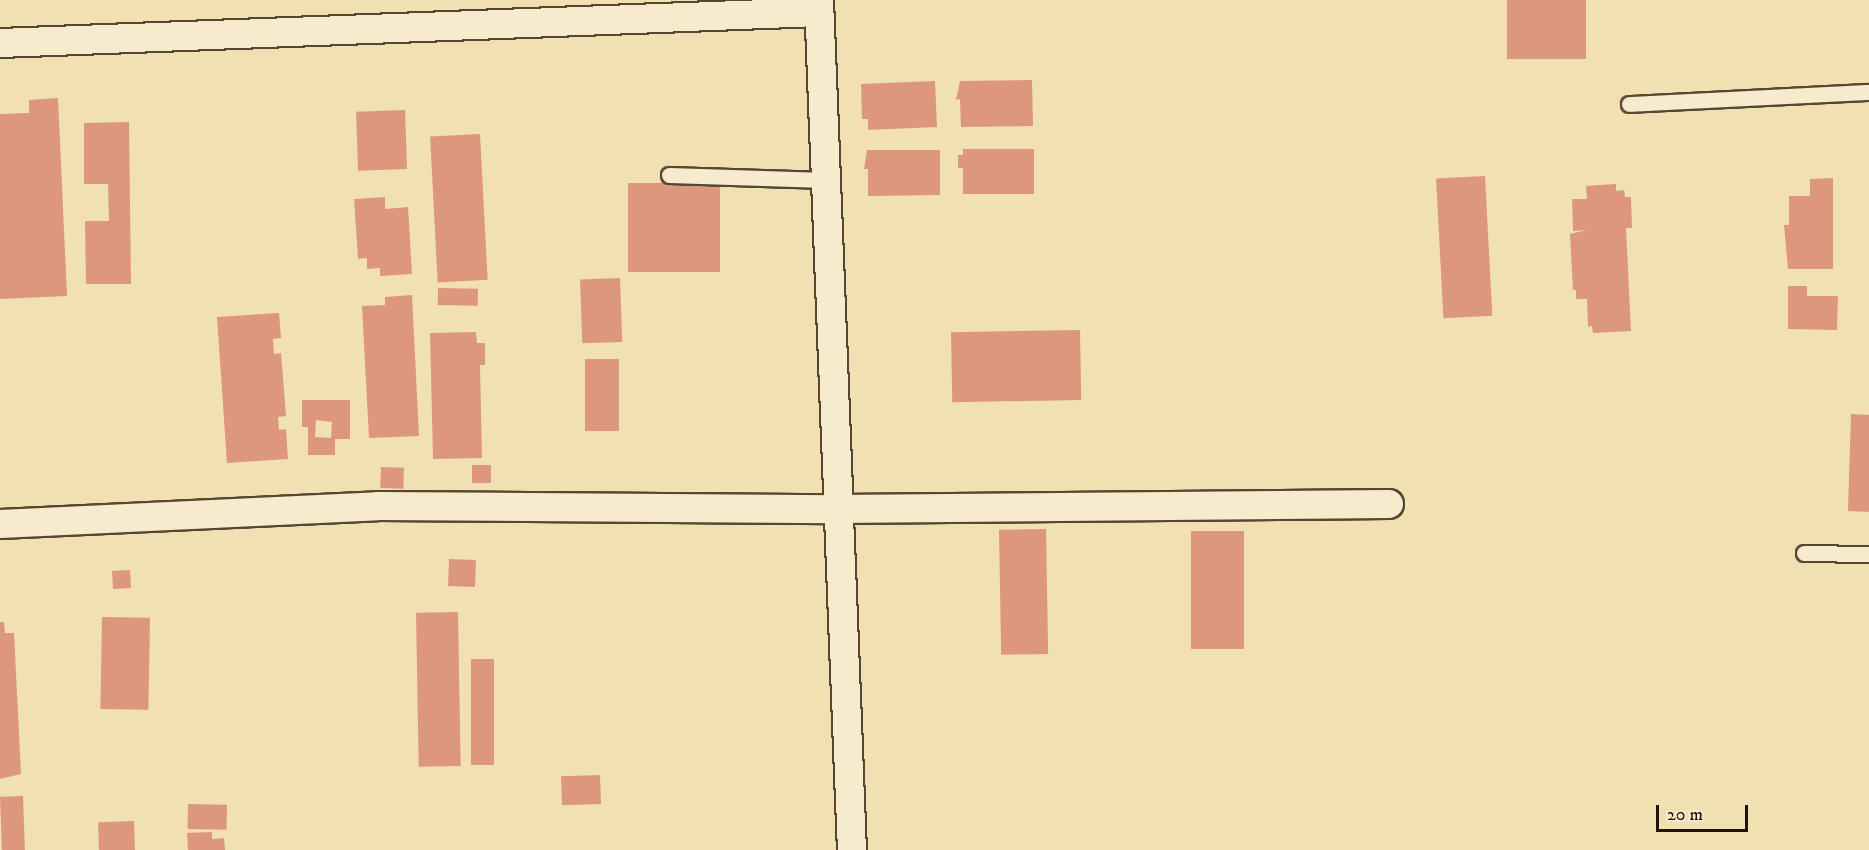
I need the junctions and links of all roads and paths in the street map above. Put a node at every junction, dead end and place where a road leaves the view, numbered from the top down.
1 (819, 6) edge
2 (0, 43) edge
3 (1869, 92) edge
4 (1629, 104) dead end
5 (669, 176) dead end
6 (825, 180) junction
7 (1389, 504) dead end
8 (837, 509) junction
9 (0, 524) edge
10 (1804, 553) dead end
11 (1869, 554) edge
12 (852, 850) edge

1 - 2 street
1 - 6 street
3 - 4 lane
5 - 6 lane
6 - 8 street
7 - 8 street
8 - 9 street
8 - 12 street
10 - 11 lane

